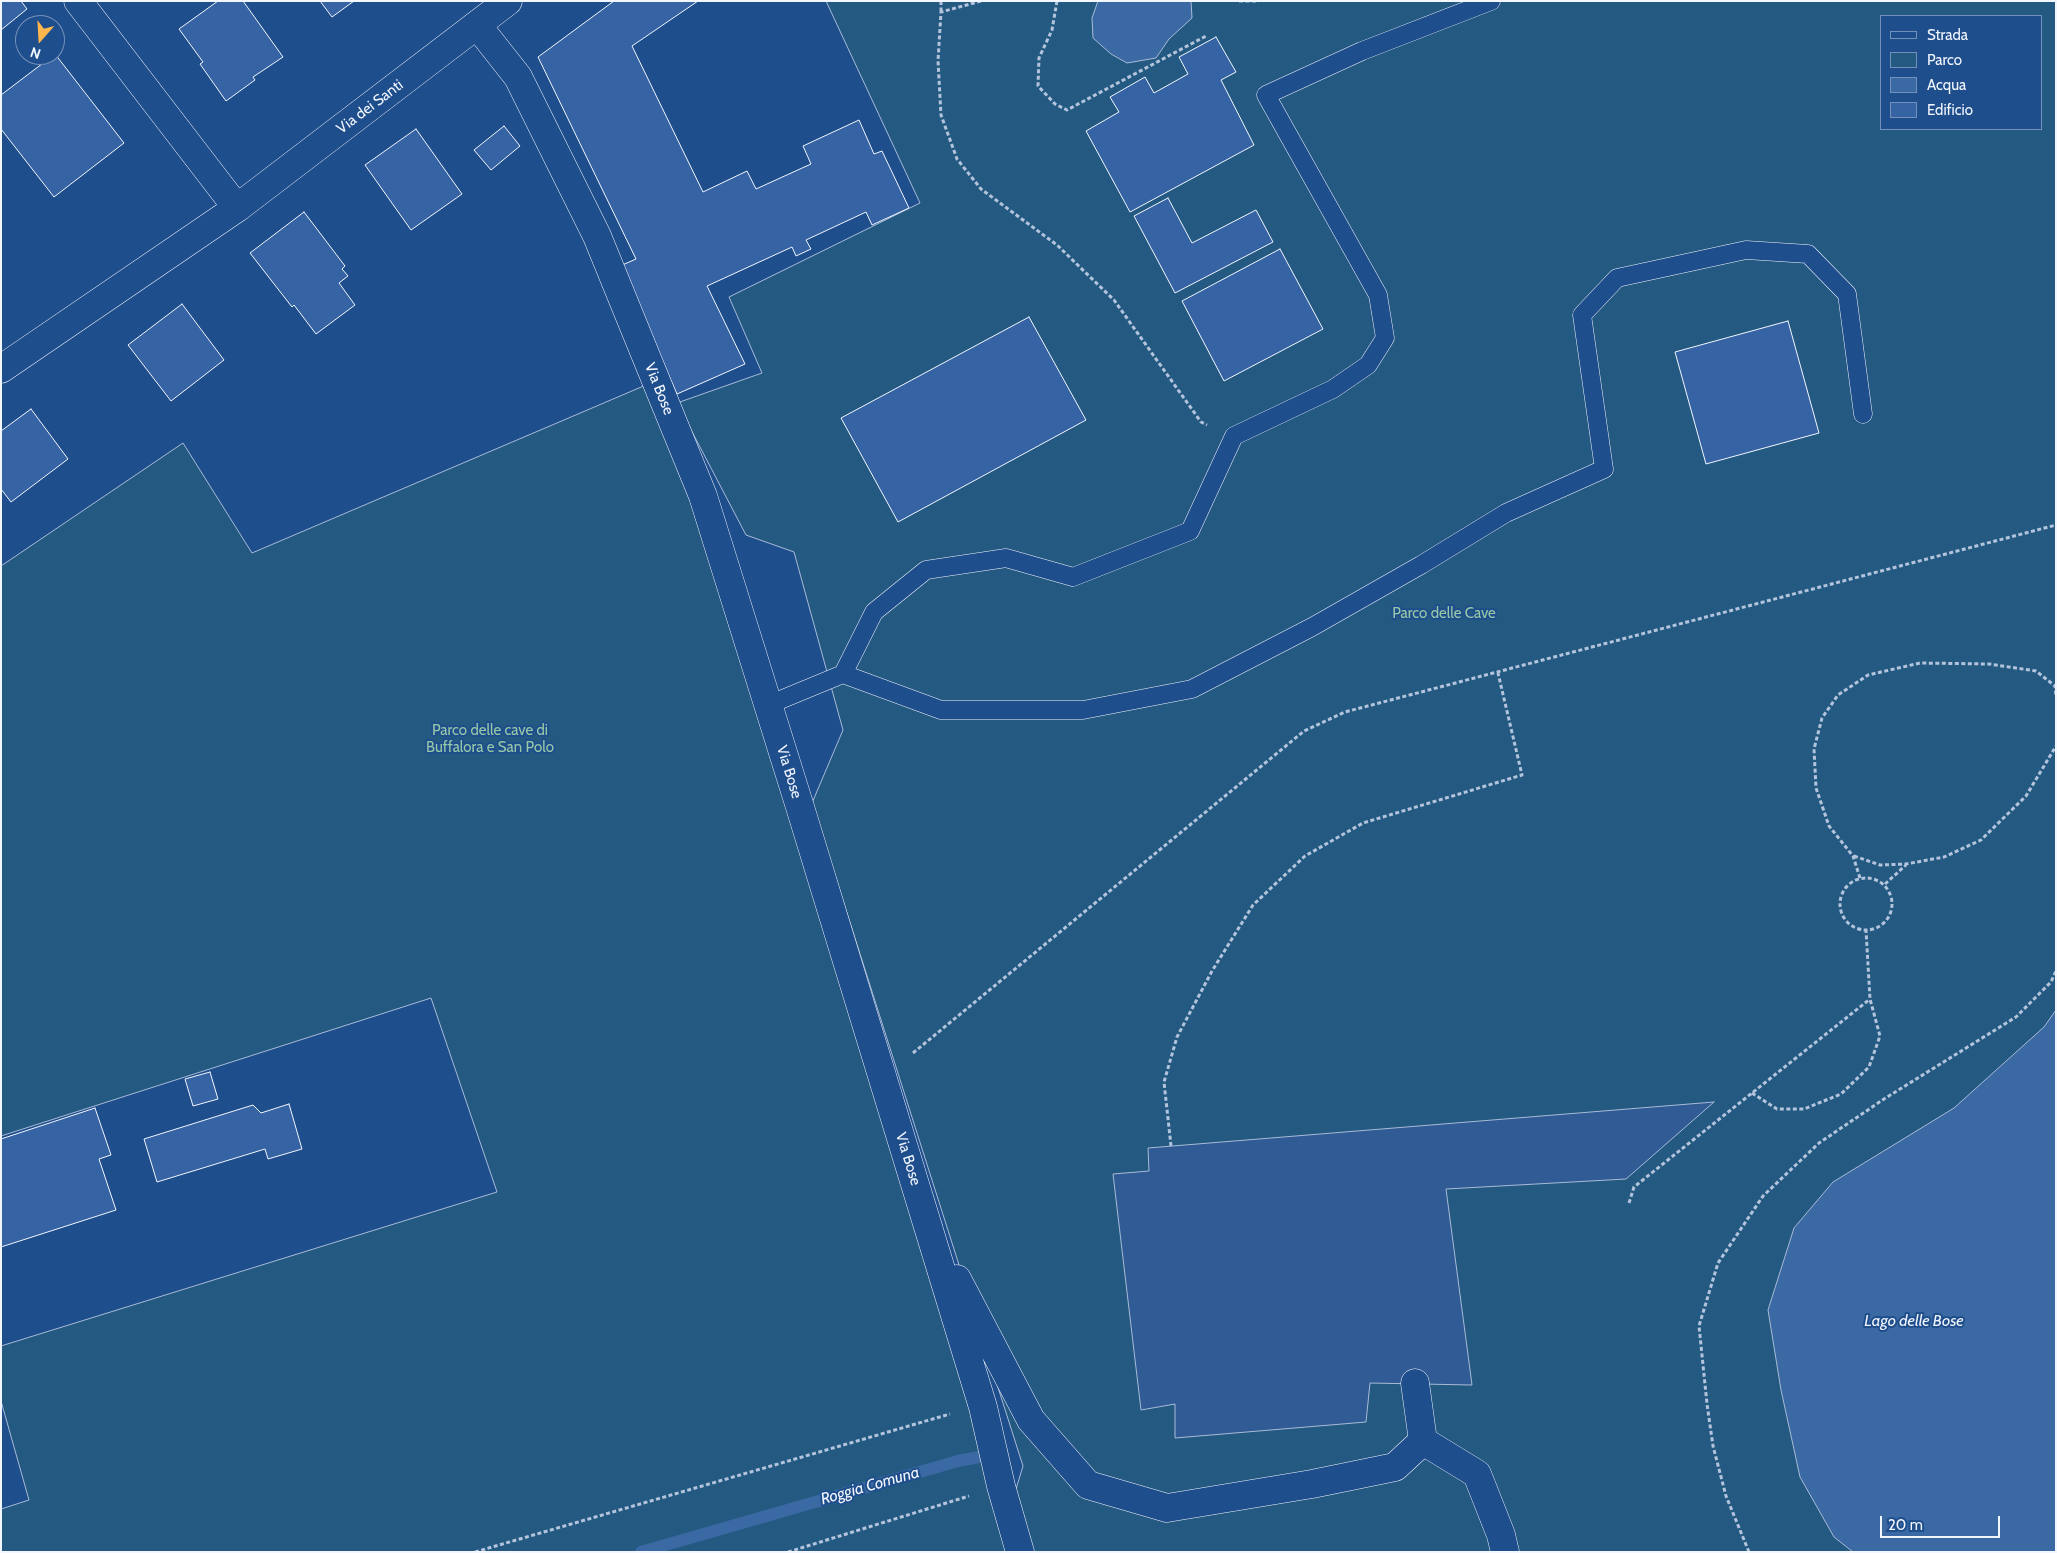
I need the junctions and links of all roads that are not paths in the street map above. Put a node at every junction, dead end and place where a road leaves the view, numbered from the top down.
1 (78, 1) edge
2 (1491, 1) edge
3 (502, 3) edge
4 (477, 25) junction
5 (237, 208) junction
6 (1, 369) edge
7 (1863, 414) dead end
8 (843, 674) junction
9 (768, 705) junction
10 (927, 1222) junction
11 (1415, 1383) dead end
12 (1423, 1441) junction
13 (1020, 1552) edge
14 (1505, 1552) edge

1 - 5 street
2 - 8 lane
3 - 4 street, Via dei Santi
4 - 5 street, Via dei Santi
4 - 9 street, Via Bose
5 - 6 street, Via dei Santi
7 - 8 lane
8 - 9 lane
9 - 10 street, Via Bose
10 - 12 street
10 - 13 street, Via Bose
11 - 12 street
12 - 14 street

